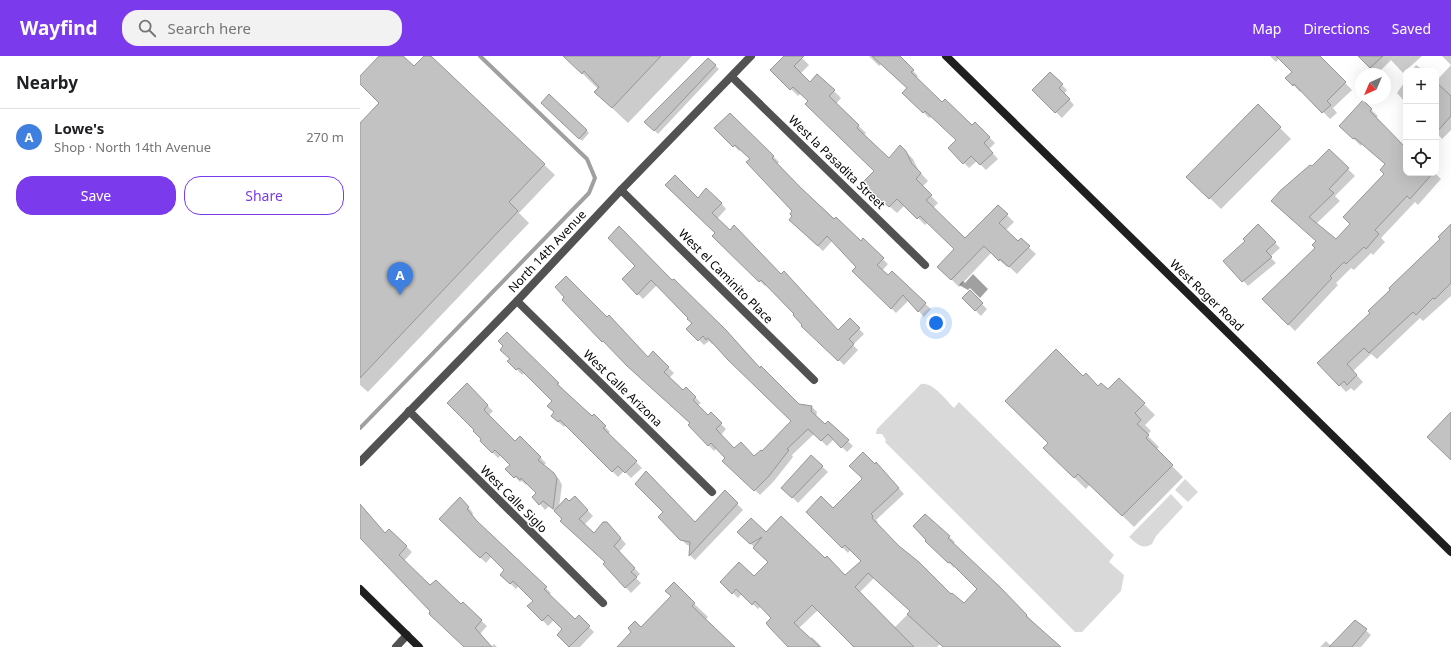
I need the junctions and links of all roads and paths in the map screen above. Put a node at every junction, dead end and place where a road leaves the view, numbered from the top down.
1 (751, 56) edge
2 (946, 56) edge
3 (732, 76) junction
4 (621, 190) junction
5 (925, 265) dead end
6 (517, 301) junction
7 (814, 380) dead end
8 (409, 411) junction
9 (360, 462) edge
10 (712, 492) dead end
11 (1451, 552) edge
12 (360, 589) edge
13 (603, 603) dead end
14 (407, 635) junction
15 (396, 647) edge
16 (419, 647) edge

1 - 3 street, North 14th Avenue
2 - 11 street, West Roger Road
3 - 4 street, North 14th Avenue
3 - 5 street, West la Pasadita Street
4 - 6 street, North 14th Avenue
4 - 7 street, West el Caminito Place
6 - 8 street, North 14th Avenue
6 - 10 street, West Calle Arizona
8 - 9 street, North 14th Avenue
8 - 13 street, West Calle Siglo
12 - 14 street
14 - 15 street
14 - 16 street

